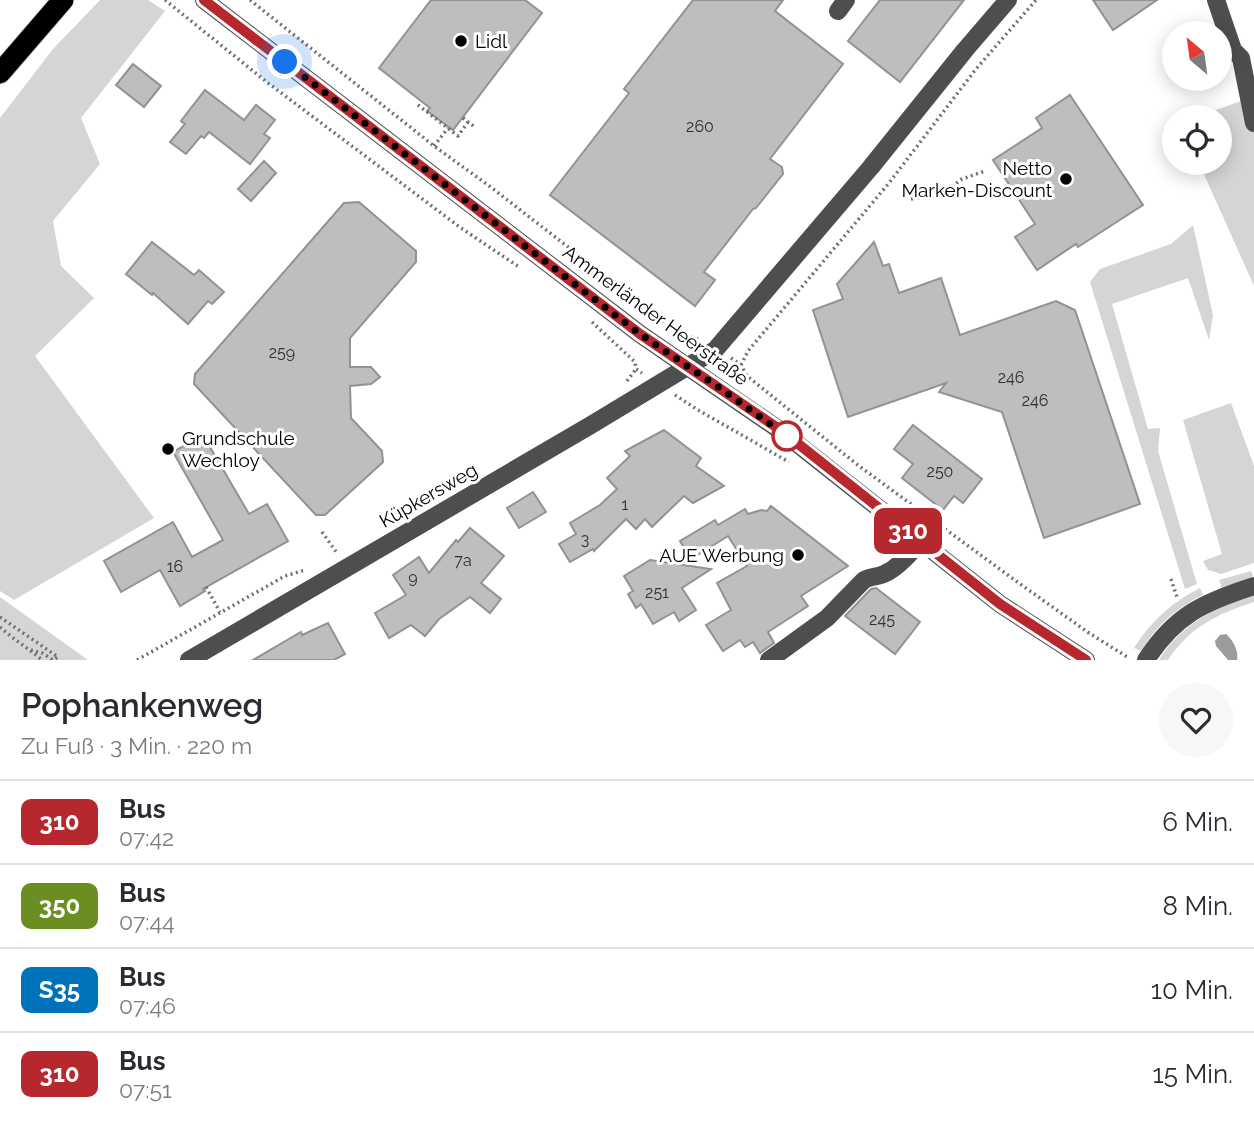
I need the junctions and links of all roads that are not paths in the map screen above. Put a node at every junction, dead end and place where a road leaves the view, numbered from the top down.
1 (63, 0) edge
2 (204, 0) edge
3 (1008, 0) edge
4 (1216, 0) edge
5 (1248, 57) edge
6 (0, 73) edge
7 (1254, 123) edge
8 (688, 367) junction
9 (920, 542) junction
10 (1254, 586) edge
11 (189, 660) edge
12 (769, 660) edge
13 (1086, 660) edge
14 (1146, 660) edge

1 - 6 highway
2 - 8 street, Ammerländer Heerstraße
3 - 8 street, Küpkersweg
4 - 5 street
5 - 7 street
8 - 9 street, Ammerländer Heerstraße
8 - 11 street, Küpkersweg
9 - 12 street
9 - 13 street, Ammerländer Heerstraße
10 - 14 street

